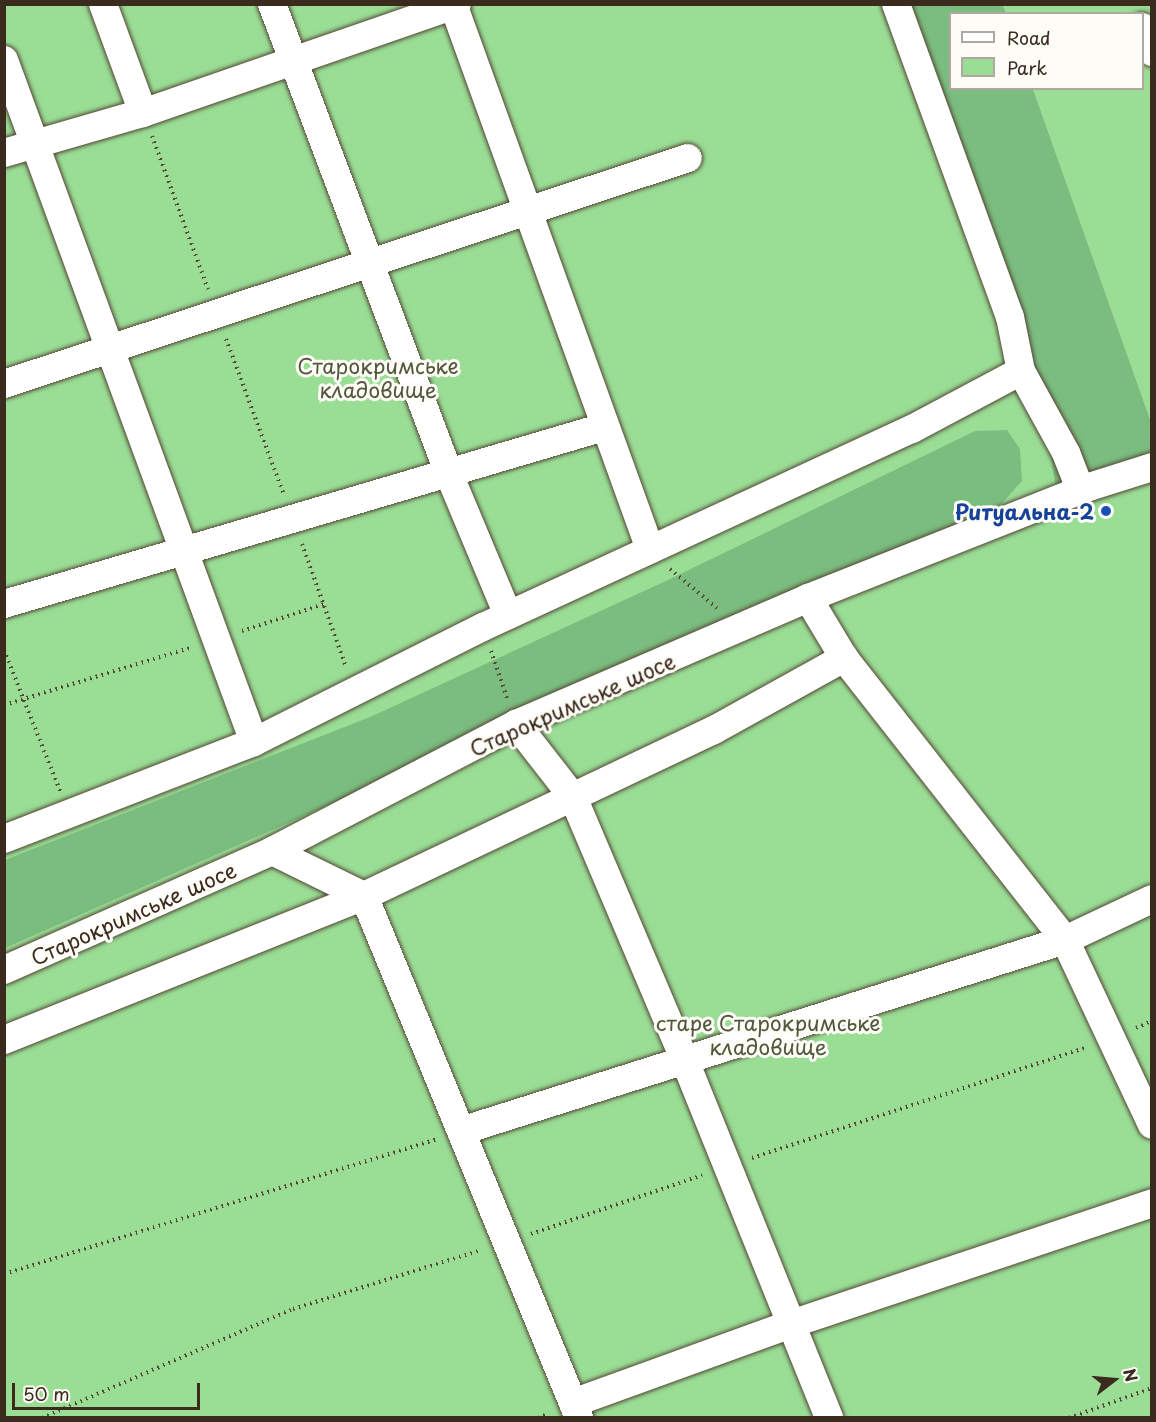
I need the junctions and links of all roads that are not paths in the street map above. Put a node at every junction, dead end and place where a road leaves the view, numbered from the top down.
1 (103, 4) edge
2 (272, 4) edge
3 (896, 4) edge
4 (454, 5) edge
5 (1144, 30) edge
6 (1152, 52) edge
7 (4, 60) edge
8 (293, 61) junction
9 (143, 112) junction
10 (35, 144) junction
11 (4, 153) edge
12 (688, 158) dead end
13 (526, 212) junction
14 (370, 264) junction
15 (110, 350) junction
16 (1021, 371) junction
17 (4, 384) edge
18 (604, 427) junction
19 (1152, 468) edge
20 (449, 474) junction
21 (1081, 491) junction
22 (651, 549) junction
23 (184, 553) junction
24 (808, 598) junction
25 (4, 604) edge
26 (496, 621) junction
27 (844, 658) junction
28 (516, 724) junction
29 (254, 742) junction
30 (573, 797) junction
31 (4, 838) edge
32 (272, 851) junction
33 (364, 896) junction
34 (1152, 899) edge
35 (1065, 940) junction
36 (4, 970) edge
37 (4, 1040) edge
38 (685, 1060) junction
39 (1152, 1125) edge
40 (461, 1131) junction
41 (1152, 1203) edge
42 (791, 1324) junction
43 (576, 1410) edge
44 (829, 1418) edge

1 - 9 street
2 - 8 street
3 - 16 street
4 - 8 street
4 - 13 street
5 - 6 street
7 - 10 street
8 - 9 street
8 - 14 street
9 - 10 street
10 - 11 street
10 - 15 street
12 - 13 street
13 - 14 street
13 - 18 street
14 - 15 street
14 - 20 street
15 - 17 street
15 - 23 street
16 - 21 street
16 - 22 street
18 - 20 street
18 - 22 street
19 - 21 street, Старокримське шосе
20 - 23 street
20 - 26 street
21 - 24 street, Старокримське шосе
22 - 26 street
23 - 25 street
23 - 29 street
24 - 27 street
24 - 28 street, Старокримське шосе
26 - 29 street
27 - 30 street
27 - 35 street
28 - 30 street
28 - 32 street, Старокримське шосе
29 - 31 street
30 - 33 street
30 - 38 street
32 - 33 street
32 - 36 street, Старокримське шосе
33 - 37 street
33 - 40 street
34 - 35 street
35 - 38 street
35 - 39 street
38 - 40 street
38 - 42 street
40 - 43 street
41 - 42 street
42 - 43 street
42 - 44 street

